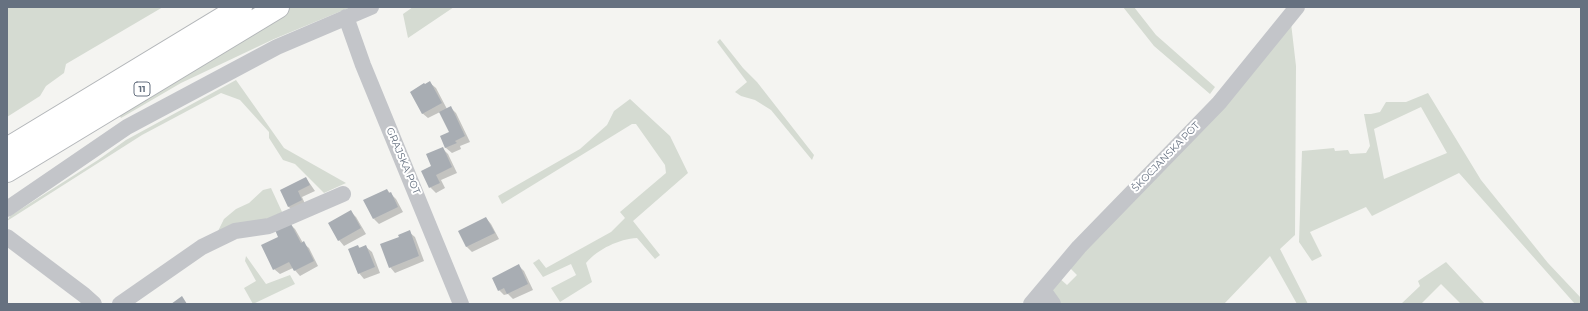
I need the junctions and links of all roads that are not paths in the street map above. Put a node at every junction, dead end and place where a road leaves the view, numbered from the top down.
1 (241, 7) edge
2 (278, 7) edge
3 (371, 7) edge
4 (1297, 7) edge
5 (346, 18) junction
6 (7, 149) edge
7 (7, 171) edge
8 (343, 194) dead end
9 (7, 209) edge
10 (7, 237) edge
11 (1044, 290) junction
12 (94, 304) edge
13 (120, 304) edge
14 (461, 304) edge
15 (1031, 304) edge
16 (1052, 304) edge

1 - 6 highway, 11
2 - 7 highway, 11
3 - 5 street
4 - 11 street, ŠKOCJANSKA POT
5 - 9 street
5 - 14 street, GRAJSKA POT
8 - 13 street
10 - 12 street
11 - 15 street, ŠKOCJANSKA POT
11 - 16 street

